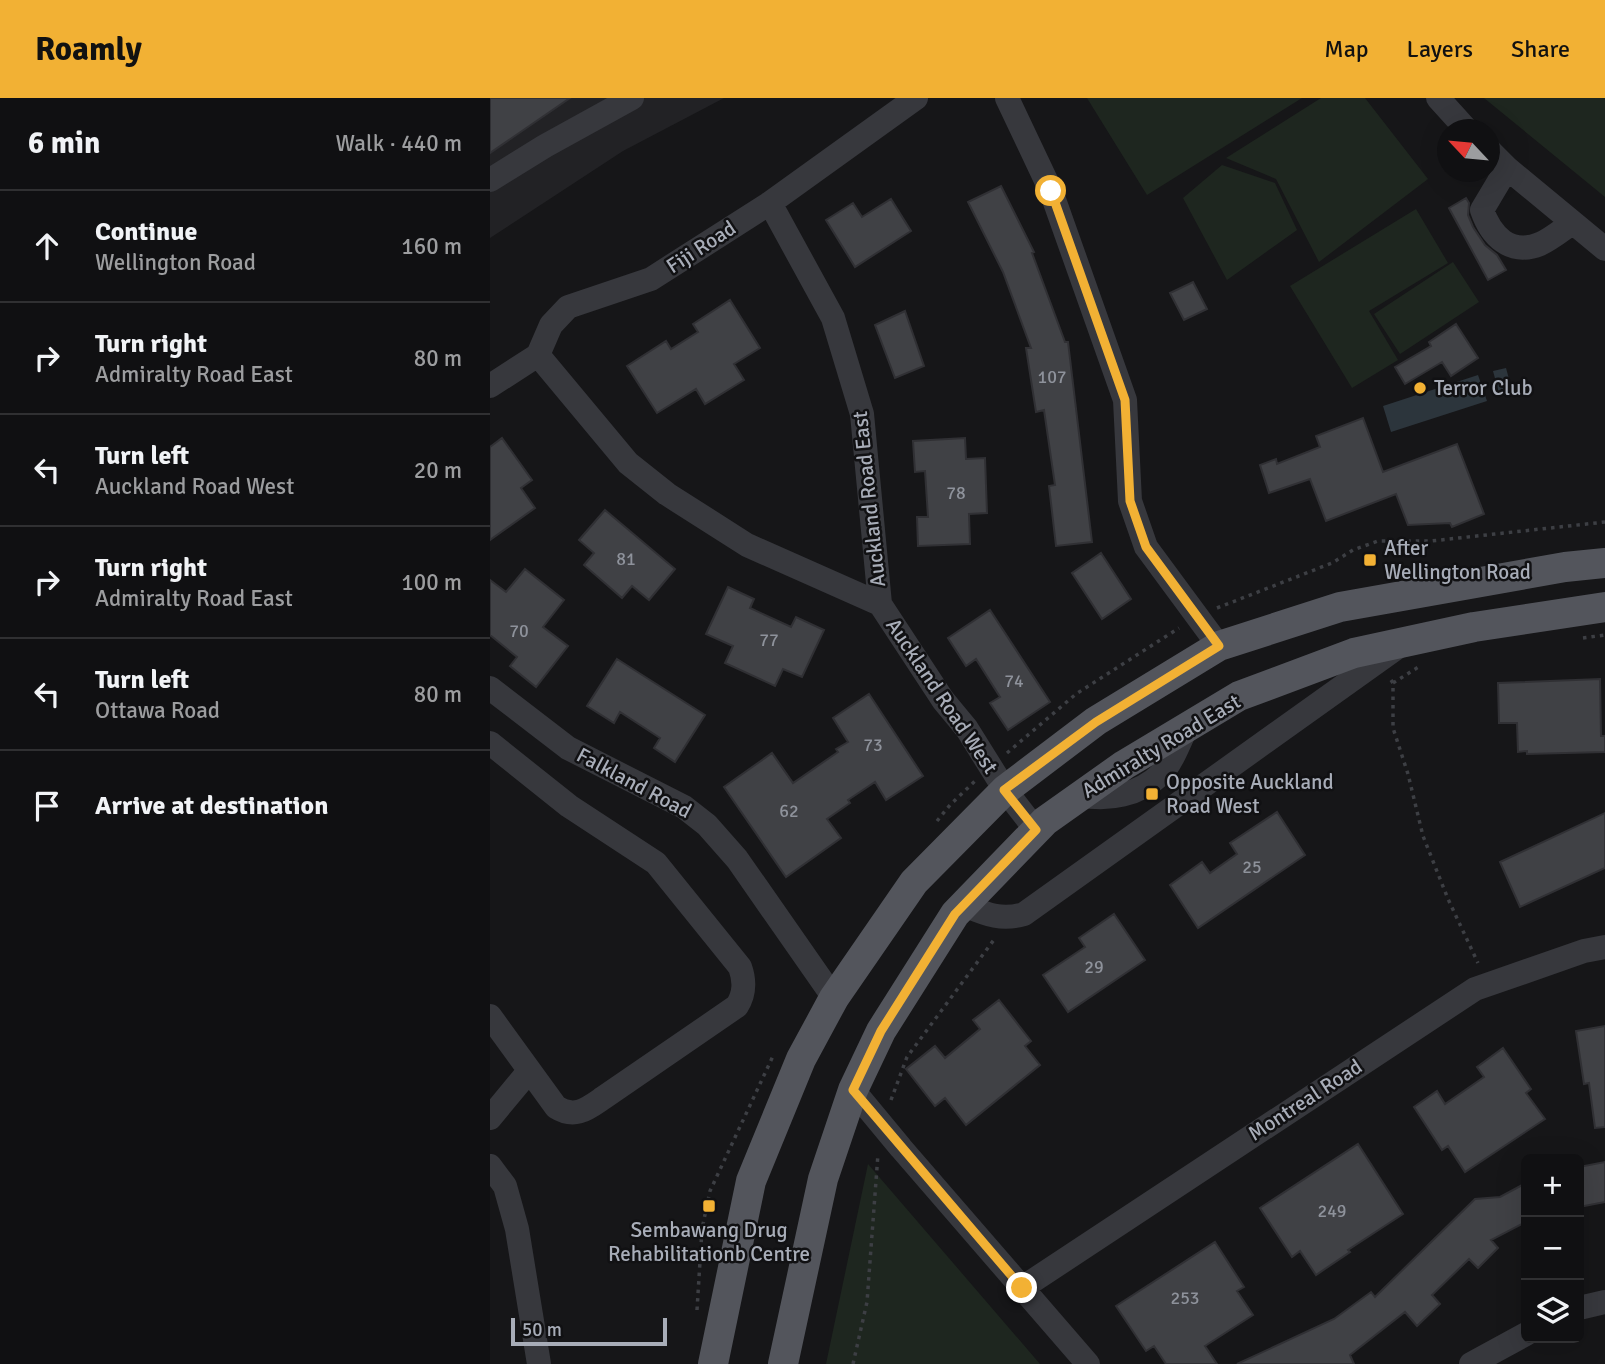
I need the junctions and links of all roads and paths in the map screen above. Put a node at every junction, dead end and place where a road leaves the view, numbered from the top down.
1 (632, 98) edge
2 (916, 98) edge
3 (1007, 98) edge
4 (1441, 100) edge
5 (1457, 119) edge
6 (1500, 162) edge
7 (490, 180) edge
8 (1491, 182) edge
9 (770, 203) junction
10 (1572, 223) junction
11 (1605, 249) edge
12 (538, 355) junction
13 (490, 386) edge
14 (1605, 522) edge
15 (1605, 563) edge
16 (880, 604) junction
17 (1605, 607) edge
18 (1197, 616) junction
19 (1605, 635) edge
20 (1578, 639) dead end
21 (1219, 646) junction
22 (1413, 654) junction
23 (1378, 662) junction
24 (1393, 683) junction
25 (490, 688) edge
26 (493, 750) edge
27 (1004, 790) junction
28 (1036, 830) junction
29 (964, 905) junction
30 (1010, 918) junction
31 (1605, 947) edge
32 (1490, 983) junction
33 (834, 998) junction
34 (490, 1016) edge
35 (529, 1071) junction
36 (853, 1090) junction
37 (490, 1118) edge
38 (881, 1124) junction
39 (490, 1166) edge
40 (1022, 1288) junction
41 (1605, 1302) edge
42 (1584, 1307) edge
43 (1521, 1337) edge
44 (539, 1364) edge
45 (713, 1364) edge
46 (783, 1364) edge
47 (853, 1364) edge
48 (1088, 1364) edge
49 (1471, 1364) edge

1 - 7 street
2 - 9 street, Fiji Road
3 - 18 street
4 - 5 street
6 - 10 street
8 - 10 street
9 - 12 street, Fiji Road
9 - 16 street, Auckland Road East
10 - 11 street
12 - 13 street
12 - 16 street, Auckland Road West
14 - 18 path
15 - 21 main road
16 - 27 street, Auckland Road West
17 - 22 main road, Admiralty Road East
18 - 21 street
19 - 20 path
21 - 27 main road
22 - 23 street
22 - 24 path
22 - 28 main road, Admiralty Road East
23 - 24 path
23 - 30 street
24 - 32 path
25 - 33 street, Falkland Road
26 - 35 street
27 - 28 street, Auckland Road West
27 - 33 main road
28 - 29 main road, Admiralty Road East
29 - 30 street
29 - 36 main road, Admiralty Road East
30 - 38 path
31 - 32 street, Montreal Road
32 - 40 street, Montreal Road
33 - 45 main road
34 - 35 street
35 - 37 street
36 - 38 street
36 - 46 main road, Admiralty Road East
38 - 40 street
38 - 47 path
39 - 44 street
40 - 48 street
41 - 42 street
43 - 49 street

